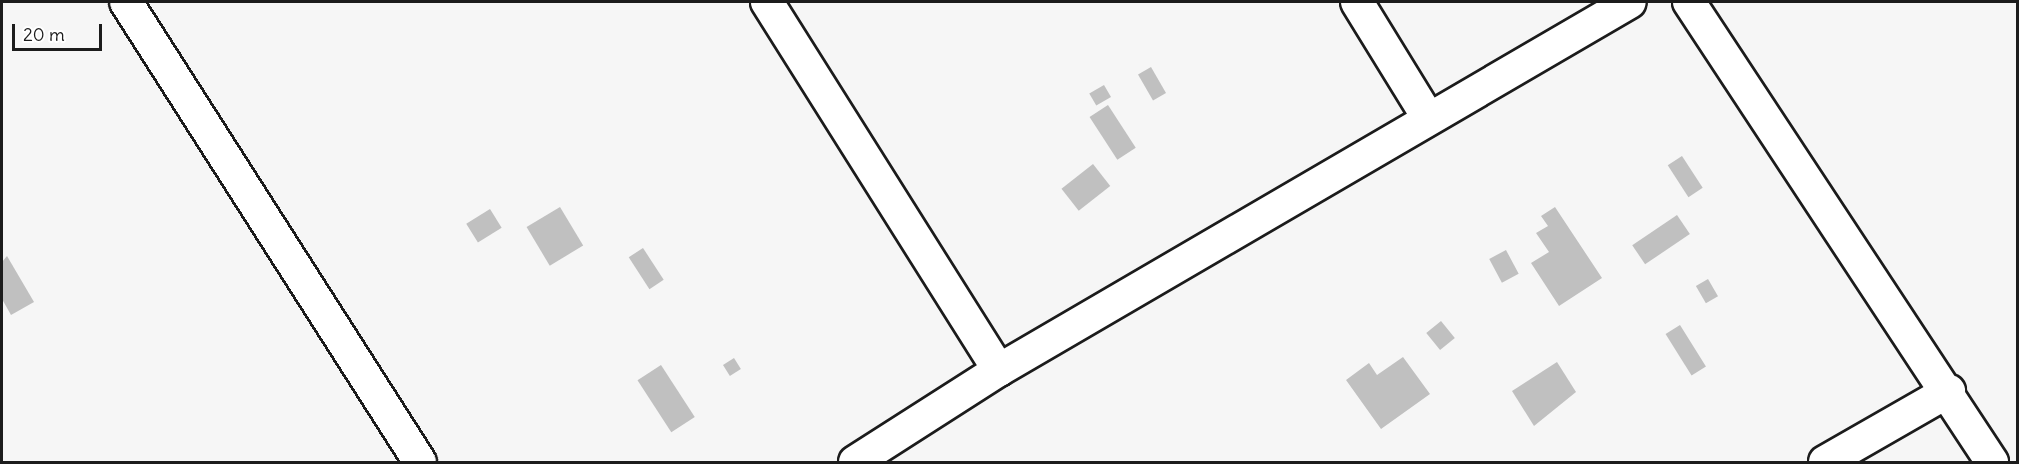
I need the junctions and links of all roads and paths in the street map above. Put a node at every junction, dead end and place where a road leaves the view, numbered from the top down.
1 (126, 2) edge
2 (766, 2) edge
3 (1357, 2) edge
4 (1630, 2) edge
5 (1689, 2) edge
6 (1427, 116) junction
7 (999, 370) junction
8 (1949, 391) junction
9 (420, 462) edge
10 (855, 462) edge
11 (1825, 462) edge
12 (1992, 462) edge

1 - 9 street
2 - 7 street
3 - 6 street
4 - 6 street
5 - 8 street
6 - 7 street
7 - 10 street
8 - 11 street
8 - 12 street

